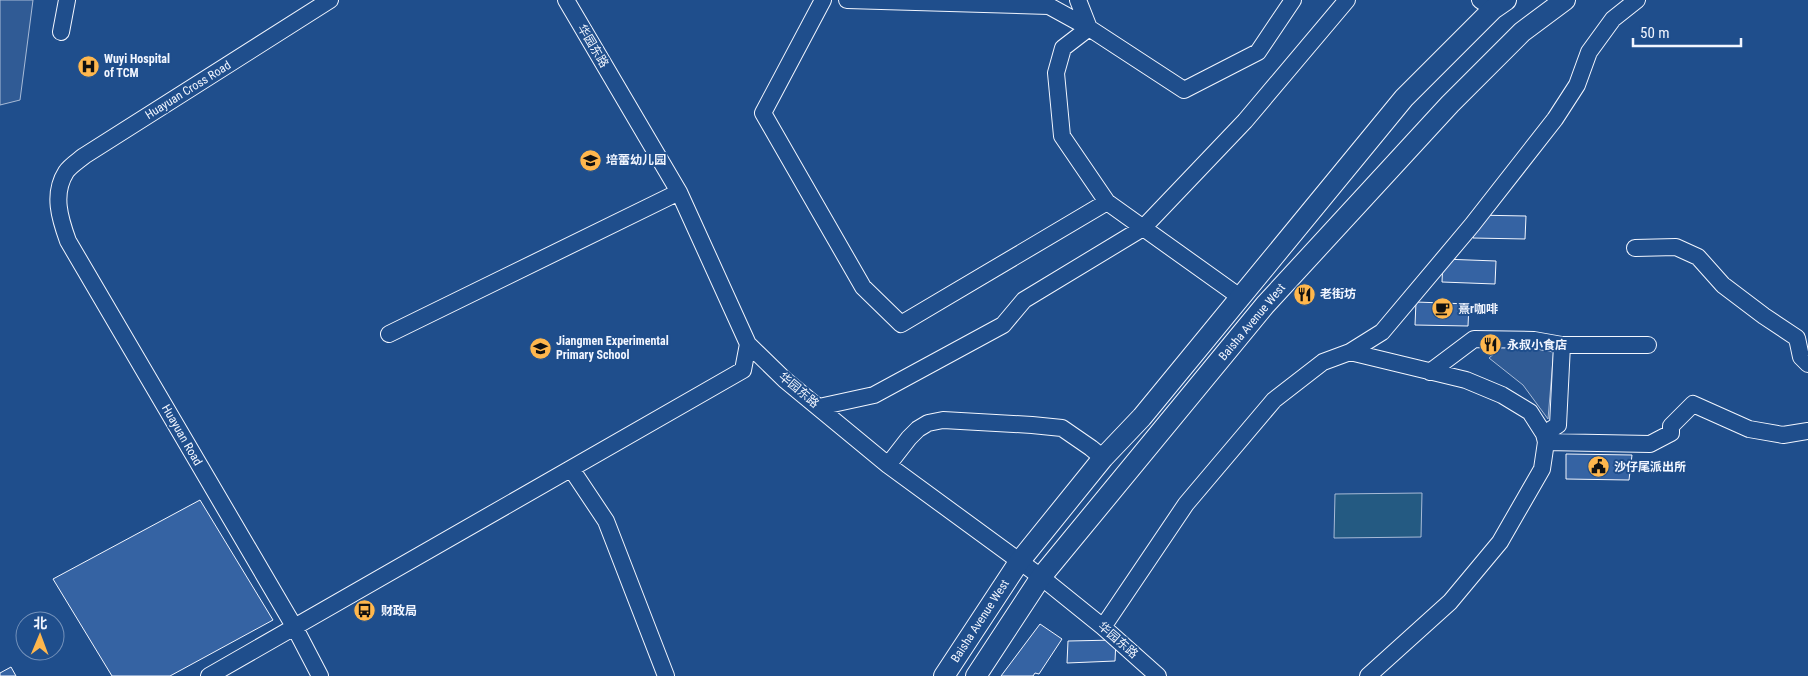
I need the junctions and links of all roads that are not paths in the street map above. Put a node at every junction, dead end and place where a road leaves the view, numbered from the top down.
1 (67, 0) edge
2 (330, 0) edge
3 (566, 0) edge
4 (823, 0) edge
5 (847, 0) edge
6 (1078, 0) edge
7 (1293, 0) edge
8 (1347, 0) edge
9 (1565, 0) edge
10 (1637, 0) edge
11 (1493, 3) edge
12 (1089, 28) junction
13 (61, 32) dead end
14 (58, 191) joint
15 (679, 192) junction
16 (1107, 202) junction
17 (1144, 228) junction
18 (1635, 248) dead end
19 (1240, 297) junction
20 (389, 334) dead end
21 (748, 344) junction
22 (1562, 345) junction
23 (1648, 345) dead end
24 (1350, 352) junction
25 (1808, 364) edge
26 (1430, 372) junction
27 (819, 407) junction
28 (1808, 431) edge
29 (1545, 438) junction
30 (1103, 458) junction
31 (888, 465) junction
32 (572, 470) junction
33 (1019, 562) junction
34 (1041, 577) junction
35 (1103, 627) junction
36 (295, 628) junction
37 (209, 676) edge
38 (320, 676) edge
39 (666, 676) edge
40 (944, 676) edge
41 (976, 676) edge
42 (1158, 676) edge
43 (1368, 676) edge

1 - 13 street
2 - 14 street, Huayuan Cross Road
3 - 15 street, 华园东路
4 - 16 street
5 - 12 street
6 - 12 street
7 - 12 street
8 - 17 street
9 - 34 main road, Baisha Avenue West
10 - 24 street
11 - 19 main road, Baisha Avenue West
12 - 16 street
14 - 36 street, Huayuan Road
15 - 20 street
15 - 21 street, 华园东路
16 - 17 street
17 - 19 street
17 - 27 street
18 - 25 street
19 - 30 main road, Baisha Avenue West
21 - 27 street, 华园东路
21 - 32 street
22 - 23 street
22 - 26 street
22 - 29 street
24 - 26 street
24 - 35 street
26 - 29 street
27 - 31 street, 华园东路
28 - 29 street
29 - 43 street
30 - 31 street
30 - 33 main road, Baisha Avenue West
31 - 33 street, 华园东路
32 - 36 street
32 - 39 street
33 - 34 street, 华园东路
33 - 40 main road, Baisha Avenue West
34 - 35 street, 华园东路
34 - 41 main road, Baisha Avenue West
35 - 42 street, 华园东路
36 - 37 street
36 - 38 street, Huayuan Road

